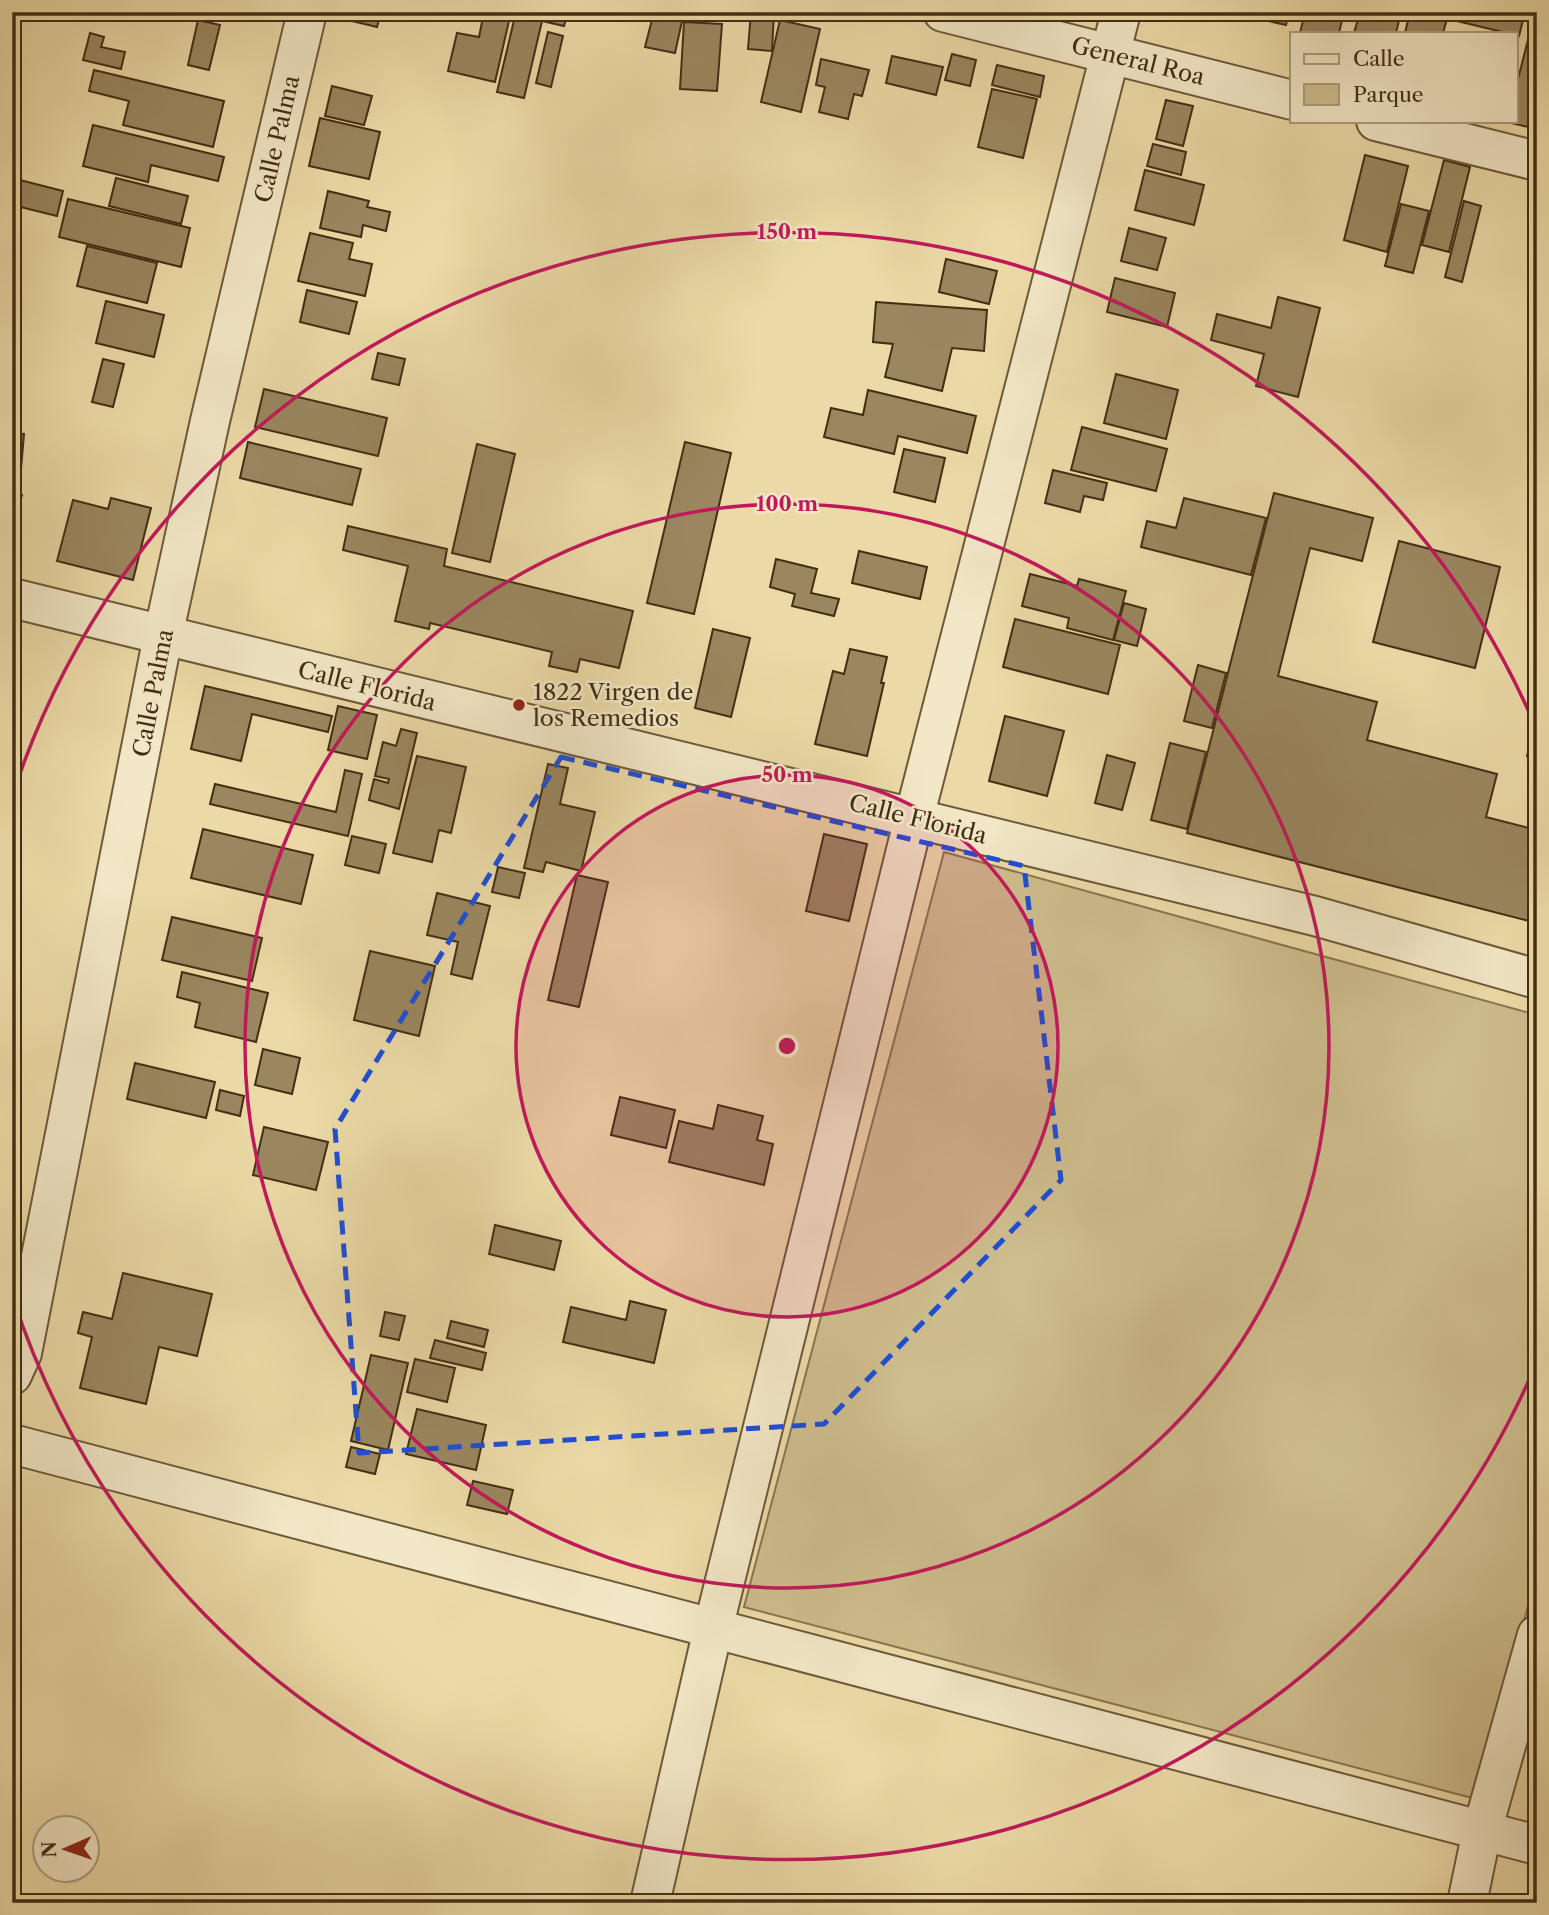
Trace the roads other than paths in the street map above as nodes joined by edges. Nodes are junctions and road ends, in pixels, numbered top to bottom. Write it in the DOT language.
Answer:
graph roads {
  1 [pos="307,12"];
  2 [pos="943,12"];
  3 [pos="1121,12"];
  4 [pos="1110,54"];
  5 [pos="1290,99"];
  6 [pos="1380,122"];
  7 [pos="1537,161"];
  8 [pos="12,598"];
  9 [pos="163,636"];
  10 [pos="914,818"];
  11 [pos="1537,979"];
  12 [pos="12,1376"];
  13 [pos="12,1444"];
  14 [pos="713,1629"];
  15 [pos="1537,1635"];
  16 [pos="1482,1831"];
  17 [pos="1537,1845"];
  18 [pos="650,1903"];
  19 [pos="1467,1903"];
  1 -- 9 [label="street, Calle Palma"];
  2 -- 4 [label="street, General Roa"];
  3 -- 4 [label="street"];
  4 -- 5 [label="street, General Roa"];
  4 -- 10 [label="street"];
  6 -- 7 [label="street"];
  8 -- 9 [label="street, Calle Florida"];
  9 -- 10 [label="street, Calle Florida"];
  9 -- 12 [label="street, Calle Palma"];
  10 -- 11 [label="street, Calle Florida"];
  10 -- 14 [label="street"];
  13 -- 14 [label="street"];
  14 -- 16 [label="street"];
  14 -- 18 [label="street"];
  15 -- 16 [label="street"];
  16 -- 17 [label="street"];
  16 -- 19 [label="street"];
}
